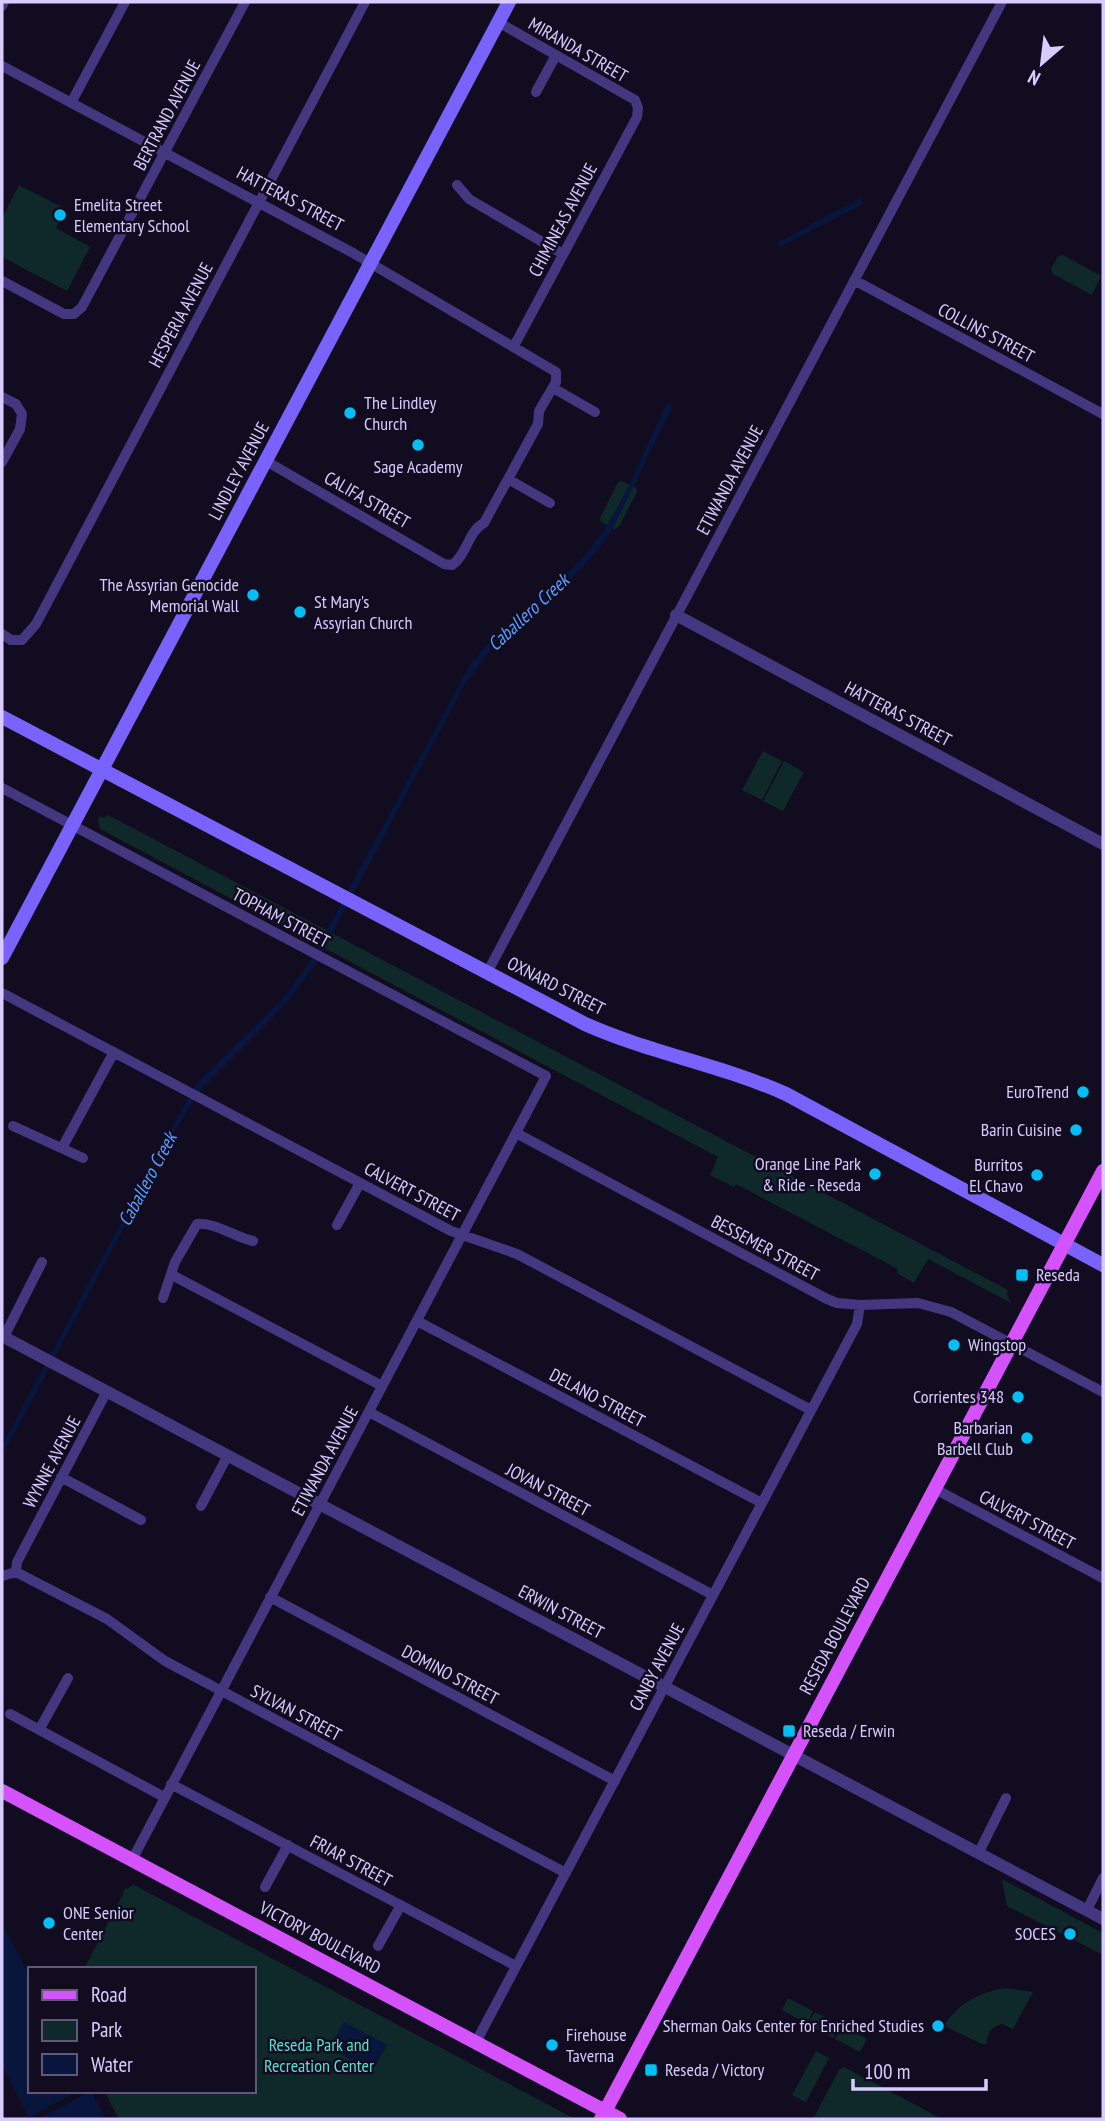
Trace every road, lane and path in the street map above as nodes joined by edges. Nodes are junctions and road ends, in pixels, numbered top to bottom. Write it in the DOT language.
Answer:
graph roads {
  1 [pos="125,2"];
  2 [pos="245,2"];
  3 [pos="365,2"];
  4 [pos="509,2"];
  5 [pos="1002,2"];
  6 [pos="498,22"];
  7 [pos="556,55"];
  8 [pos="2,66"];
  9 [pos="536,92"];
  10 [pos="71,103"];
  11 [pos="638,108"];
  12 [pos="165,152"];
  13 [pos="457,185"];
  14 [pos="258,202"];
  15 [pos="563,254"];
  16 [pos="371,263"];
  17 [pos="854,280"];
  18 [pos="2,281"];
  19 [pos="514,346"];
  20 [pos="553,388"];
  21 [pos="2,397"];
  22 [pos="595,411"];
  23 [pos="1103,414"];
  24 [pos="266,461"];
  25 [pos="2,462"];
  26 [pos="508,479"];
  27 [pos="550,503"];
  28 [pos="676,615"];
  29 [pos="2,634"];
  30 [pos="2,717"];
  31 [pos="100,770"];
  32 [pos="2,788"];
  33 [pos="72,825"];
  34 [pos="1103,844"];
  35 [pos="2,958"];
  36 [pos="487,973"];
  37 [pos="2,993"];
  38 [pos="114,1052"];
  39 [pos="546,1076"];
  40 [pos="13,1126"];
  41 [pos="516,1133"];
  42 [pos="62,1148"];
  43 [pos="82,1158"];
  44 [pos="1103,1171"];
  45 [pos="360,1183"];
  46 [pos="337,1226"];
  47 [pos="462,1236"];
  48 [pos="253,1241"];
  49 [pos="1064,1244"];
  50 [pos="42,1262"];
  51 [pos="1103,1265"];
  52 [pos="172,1275"];
  53 [pos="163,1298"];
  54 [pos="860,1305"];
  55 [pos="417,1321"];
  56 [pos="3,1336"];
  57 [pos="1012,1343"];
  58 [pos="382,1386"];
  59 [pos="107,1391"];
  60 [pos="1103,1392"];
  61 [pos="811,1410"];
  62 [pos="369,1412"];
  63 [pos="228,1455"];
  64 [pos="61,1477"];
  65 [pos="935,1489"];
  66 [pos="762,1503"];
  67 [pos="320,1504"];
  68 [pos="201,1506"];
  69 [pos="141,1520"];
  70 [pos="16,1572"];
  71 [pos="2,1576"];
  72 [pos="1103,1578"];
  73 [pos="713,1595"];
  74 [pos="270,1597"];
  75 [pos="68,1678"];
  76 [pos="665,1687"];
  77 [pos="221,1691"];
  78 [pos="10,1714"];
  79 [pos="39,1730"];
  80 [pos="794,1755"];
  81 [pos="615,1781"];
  82 [pos="171,1784"];
  83 [pos="2,1791"];
  84 [pos="164,1797"];
  85 [pos="1006,1798"];
  86 [pos="288,1845"];
  87 [pos="979,1853"];
  88 [pos="132,1860"];
  89 [pos="566,1873"];
  90 [pos="1103,1878"];
  91 [pos="265,1887"];
  92 [pos="401,1905"];
  93 [pos="1087,1910"];
  94 [pos="1103,1919"];
  95 [pos="378,1946"];
  96 [pos="516,1966"];
  97 [pos="476,2042"];
  98 [pos="603,2115"];
  99 [pos="620,2119"];
  1 -- 10 [label="street"];
  2 -- 12 [label="street, BERTRAND AVENUE"];
  3 -- 14 [label="street, HESPERIA AVENUE"];
  4 -- 6 [label="main road, LINDLEY AVENUE"];
  5 -- 17 [label="street, ETIWANDA AVENUE"];
  6 -- 7 [label="street, MIRANDA STREET"];
  6 -- 16 [label="main road, LINDLEY AVENUE"];
  7 -- 9 [label="street"];
  7 -- 11 [label="street, MIRANDA STREET"];
  8 -- 10 [label="street, HATTERAS STREET"];
  10 -- 12 [label="street, HATTERAS STREET"];
  11 -- 15 [label="street, CHIMINEAS AVENUE"];
  12 -- 14 [label="street, HATTERAS STREET"];
  12 -- 18 [label="street, BERTRAND AVENUE"];
  13 -- 15 [label="street"];
  14 -- 16 [label="street, HATTERAS STREET"];
  14 -- 29 [label="street, HESPERIA AVENUE"];
  15 -- 19 [label="street, CHIMINEAS AVENUE"];
  16 -- 19 [label="street, HATTERAS STREET"];
  16 -- 24 [label="main road, LINDLEY AVENUE"];
  17 -- 23 [label="street, COLLINS STREET"];
  17 -- 28 [label="street, ETIWANDA AVENUE"];
  19 -- 20 [label="street, HATTERAS STREET"];
  20 -- 22 [label="street"];
  20 -- 26 [label="street"];
  21 -- 25 [label="street"];
  24 -- 26 [label="street, CALIFA STREET"];
  24 -- 31 [label="main road, LINDLEY AVENUE"];
  26 -- 27 [label="street"];
  28 -- 34 [label="street, HATTERAS STREET"];
  28 -- 36 [label="street, ETIWANDA AVENUE"];
  30 -- 31 [label="main road, OXNARD STREET"];
  31 -- 33 [label="main road, LINDLEY AVENUE"];
  31 -- 36 [label="main road, OXNARD STREET"];
  32 -- 33 [label="street, TOPHAM STREET"];
  33 -- 35 [label="main road, LINDLEY AVENUE"];
  33 -- 39 [label="street, TOPHAM STREET"];
  36 -- 49 [label="main road, OXNARD STREET"];
  37 -- 38 [label="street, CALVERT STREET"];
  38 -- 42 [label="street"];
  38 -- 45 [label="street, CALVERT STREET"];
  39 -- 41 [label="street, ETIWANDA AVENUE"];
  40 -- 42 [label="street"];
  41 -- 47 [label="street, ETIWANDA AVENUE"];
  41 -- 54 [label="street, BESSEMER STREET"];
  42 -- 43 [label="street"];
  44 -- 49 [label="main road, RESEDA BOULEVARD"];
  45 -- 46 [label="street"];
  45 -- 47 [label="street, CALVERT STREET"];
  47 -- 55 [label="street, ETIWANDA AVENUE"];
  47 -- 61 [label="street, CALVERT STREET"];
  48 -- 52 [label="street"];
  49 -- 51 [label="main road, OXNARD STREET"];
  49 -- 57 [label="main road, RESEDA BOULEVARD"];
  50 -- 56 [label="street"];
  52 -- 53 [label="street"];
  52 -- 58 [label="street"];
  54 -- 57 [label="street, BESSEMER STREET"];
  54 -- 61 [label="street, CANBY AVENUE"];
  55 -- 58 [label="street, ETIWANDA AVENUE"];
  55 -- 66 [label="street, DELANO STREET"];
  56 -- 59 [label="street, ERWIN STREET"];
  57 -- 60 [label="street"];
  57 -- 65 [label="main road, RESEDA BOULEVARD"];
  58 -- 62 [label="street, ETIWANDA AVENUE"];
  59 -- 63 [label="street, ERWIN STREET"];
  59 -- 64 [label="street, WYNNE AVENUE"];
  61 -- 66 [label="street, CANBY AVENUE"];
  62 -- 67 [label="street, ETIWANDA AVENUE"];
  62 -- 73 [label="street, JOVAN STREET"];
  63 -- 67 [label="street, ERWIN STREET"];
  63 -- 68 [label="street"];
  64 -- 69 [label="street"];
  64 -- 70 [label="street, WYNNE AVENUE"];
  65 -- 72 [label="street, CALVERT STREET"];
  65 -- 80 [label="main road, RESEDA BOULEVARD"];
  66 -- 73 [label="street, CANBY AVENUE"];
  67 -- 74 [label="street, ETIWANDA AVENUE"];
  67 -- 76 [label="street, ERWIN STREET"];
  70 -- 71 [label="street"];
  70 -- 77 [label="street, SYLVAN STREET"];
  73 -- 76 [label="street, CANBY AVENUE"];
  74 -- 77 [label="street, ETIWANDA AVENUE"];
  74 -- 81 [label="street, DOMINO STREET"];
  75 -- 79 [label="street"];
  76 -- 80 [label="street, ERWIN STREET"];
  76 -- 81 [label="street, CANBY AVENUE"];
  77 -- 82 [label="street, ETIWANDA AVENUE"];
  77 -- 89 [label="street, SYLVAN STREET"];
  78 -- 79 [label="street"];
  79 -- 84 [label="street"];
  80 -- 87 [label="street, ERWIN STREET"];
  80 -- 98 [label="main road, RESEDA BOULEVARD"];
  81 -- 89 [label="street, CANBY AVENUE"];
  82 -- 84 [label="street, ETIWANDA AVENUE"];
  82 -- 86 [label="street, FRIAR STREET"];
  83 -- 88 [label="main road, VICTORY BOULEVARD"];
  84 -- 88 [label="street, ETIWANDA AVENUE"];
  85 -- 87 [label="street"];
  86 -- 91 [label="street"];
  86 -- 92 [label="street, FRIAR STREET"];
  87 -- 93 [label="street, ERWIN STREET"];
  88 -- 97 [label="main road, VICTORY BOULEVARD"];
  89 -- 96 [label="street, CANBY AVENUE"];
  90 -- 93 [label="street"];
  92 -- 95 [label="street"];
  92 -- 96 [label="street, FRIAR STREET"];
  93 -- 94 [label="street, ERWIN STREET"];
  96 -- 97 [label="street, CANBY AVENUE"];
  97 -- 98 [label="main road, VICTORY BOULEVARD"];
  98 -- 99 [label="main road, VICTORY BOULEVARD"];
}
